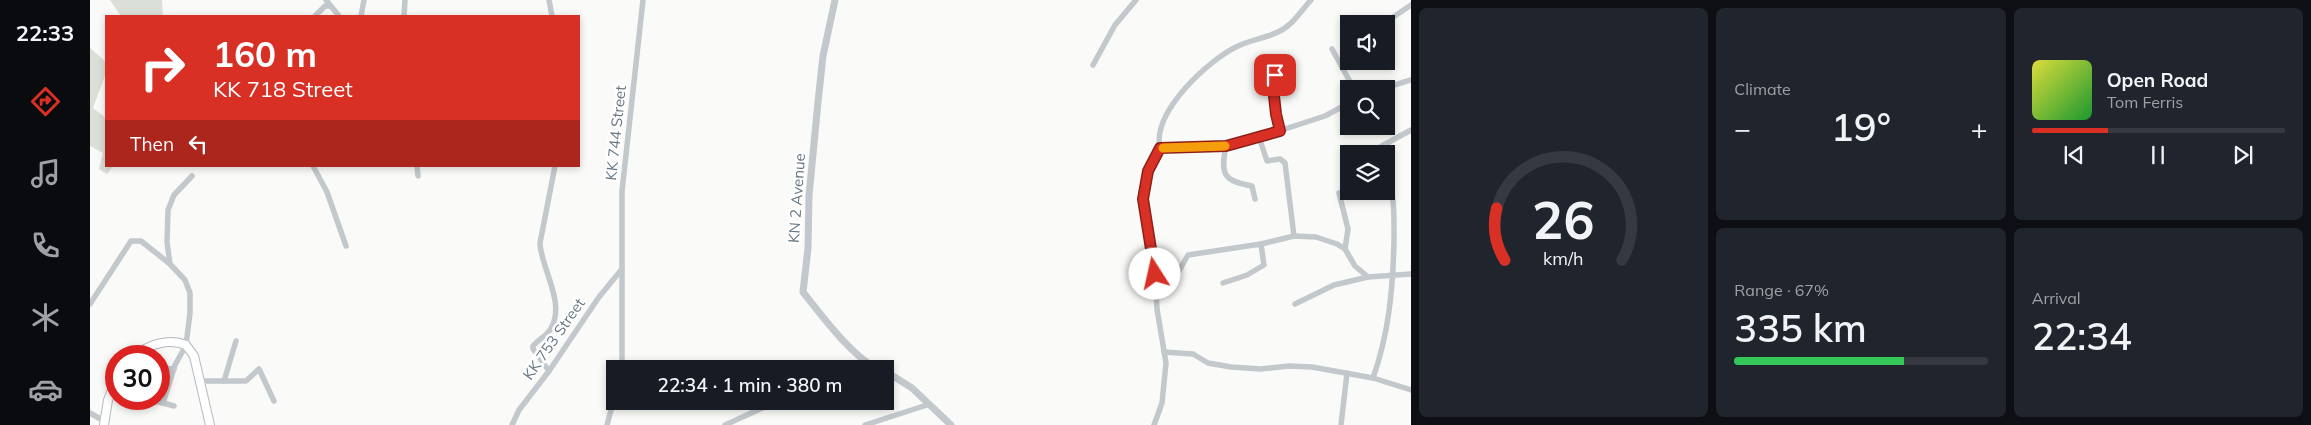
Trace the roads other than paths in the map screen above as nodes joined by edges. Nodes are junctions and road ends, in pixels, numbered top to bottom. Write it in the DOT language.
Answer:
graph roads {
  1 [pos="326,0"];
  2 [pos="364,0"];
  3 [pos="405,0"];
  4 [pos="549,0"];
  5 [pos="643,0"];
  6 [pos="835,0"];
  7 [pos="1136,0"];
  8 [pos="1312,0"];
  9 [pos="1411,5"];
  10 [pos="330,6"];
  11 [pos="315,15"];
  12 [pos="338,15"];
  13 [pos="361,15"];
  14 [pos="404,15"];
  15 [pos="552,15"];
  16 [pos="1395,16"];
  17 [pos="1332,49"];
  18 [pos="1093,65"];
  19 [pos="1283,73"];
  20 [pos="1349,80"];
  21 [pos="1411,80"];
  22 [pos="1395,85"];
  23 [pos="1340,108"];
  24 [pos="1411,130"];
  25 [pos="1280,131"];
  26 [pos="1259,137"];
  27 [pos="1384,145"];
  28 [pos="1226,146"];
  29 [pos="1160,148"];
  30 [pos="314,167"];
  31 [pos="417,167"];
  32 [pos="555,167"];
  33 [pos="192,176"];
  34 [pos="418,176"];
  35 [pos="1339,193"];
  36 [pos="1255,199"];
  37 [pos="1392,200"];
  38 [pos="1294,236"];
  39 [pos="1261,244"];
  40 [pos="346,246"];
  41 [pos="1345,249"];
  42 [pos="170,264"];
  43 [pos="1181,267"];
  44 [pos="622,269"];
  45 [pos="1155,274"];
  46 [pos="1411,274"];
  47 [pos="1393,276"];
  48 [pos="1368,277"];
  49 [pos="1224,283"];
  50 [pos="1157,289"];
  51 [pos="90,304"];
  52 [pos="1295,304"];
  53 [pos="236,341"];
  54 [pos="155,345"];
  55 [pos="186,345"];
  56 [pos="1164,352"];
  57 [pos="622,360"];
  58 [pos="865,360"];
  59 [pos="170,369"];
  60 [pos="174,369"];
  61 [pos="549,371"];
  62 [pos="1347,373"];
  63 [pos="894,376"];
  64 [pos="1373,378"];
  65 [pos="200,381"];
  66 [pos="224,382"];
  67 [pos="170,383"];
  68 [pos="1411,390"];
  69 [pos="274,401"];
  70 [pos="930,404"];
  71 [pos="170,405"];
  72 [pos="174,406"];
  73 [pos="106,410"];
  74 [pos="611,410"];
  75 [pos="758,410"];
  76 [pos="90,413"];
  77 [pos="104,423"];
  78 [pos="210,425"];
  79 [pos="512,425"];
  80 [pos="607,425"];
  81 [pos="725,425"];
  82 [pos="865,425"];
  83 [pos="951,425"];
  84 [pos="1154,425"];
  85 [pos="1341,425"];
  1 -- 10 [label="street"];
  2 -- 13 [label="street"];
  3 -- 14 [label="street"];
  4 -- 15 [label="street"];
  5 -- 44 [label="street, KK 744 Street"];
  6 -- 58 [label="street, KN 2 Avenue"];
  7 -- 18 [label="street"];
  8 -- 29 [label="street"];
  9 -- 16 [label="street"];
  10 -- 11 [label="street"];
  10 -- 12 [label="street"];
  17 -- 20 [label="street"];
  19 -- 25 [label="street"];
  21 -- 22 [label="street"];
  23 -- 25 [label="street"];
  24 -- 27 [label="street"];
  25 -- 26 [label="street"];
  26 -- 28 [label="street"];
  26 -- 38 [label="street"];
  28 -- 29 [label="street"];
  28 -- 36 [label="street"];
  29 -- 45 [label="street"];
  30 -- 40 [label="street"];
  31 -- 34 [label="street"];
  32 -- 61 [label="street"];
  33 -- 42 [label="street"];
  35 -- 41 [label="street"];
  37 -- 47 [label="street"];
  38 -- 39 [label="street"];
  38 -- 41 [label="street"];
  39 -- 43 [label="street"];
  39 -- 49 [label="street"];
  41 -- 48 [label="street"];
  42 -- 51 [label="street"];
  42 -- 55 [label="street"];
  43 -- 45 [label="street"];
  43 -- 50 [label="street"];
  44 -- 57 [label="street, KK 744 Street"];
  44 -- 61 [label="street, KK 753 Street"];
  45 -- 50 [label="street"];
  46 -- 47 [label="street"];
  47 -- 48 [label="street"];
  47 -- 64 [label="street"];
  48 -- 52 [label="street"];
  50 -- 56 [label="street"];
  53 -- 66 [label="street"];
  54 -- 55 [label="main road"];
  55 -- 60 [label="street"];
  55 -- 65 [label="main road"];
  56 -- 62 [label="street"];
  56 -- 84 [label="street"];
  59 -- 60 [label="street"];
  60 -- 67 [label="street"];
  61 -- 79 [label="street, KK 753 Street"];
  62 -- 64 [label="street"];
  62 -- 85 [label="street"];
  63 -- 70 [label="street"];
  64 -- 68 [label="street"];
  65 -- 66 [label="street"];
  65 -- 78 [label="main road"];
  66 -- 69 [label="street"];
  70 -- 82 [label="street"];
  70 -- 83 [label="street"];
  71 -- 72 [label="street"];
  73 -- 77 [label="main road"];
  74 -- 80 [label="street"];
  75 -- 81 [label="street"];
  76 -- 77 [label="street"];
}
